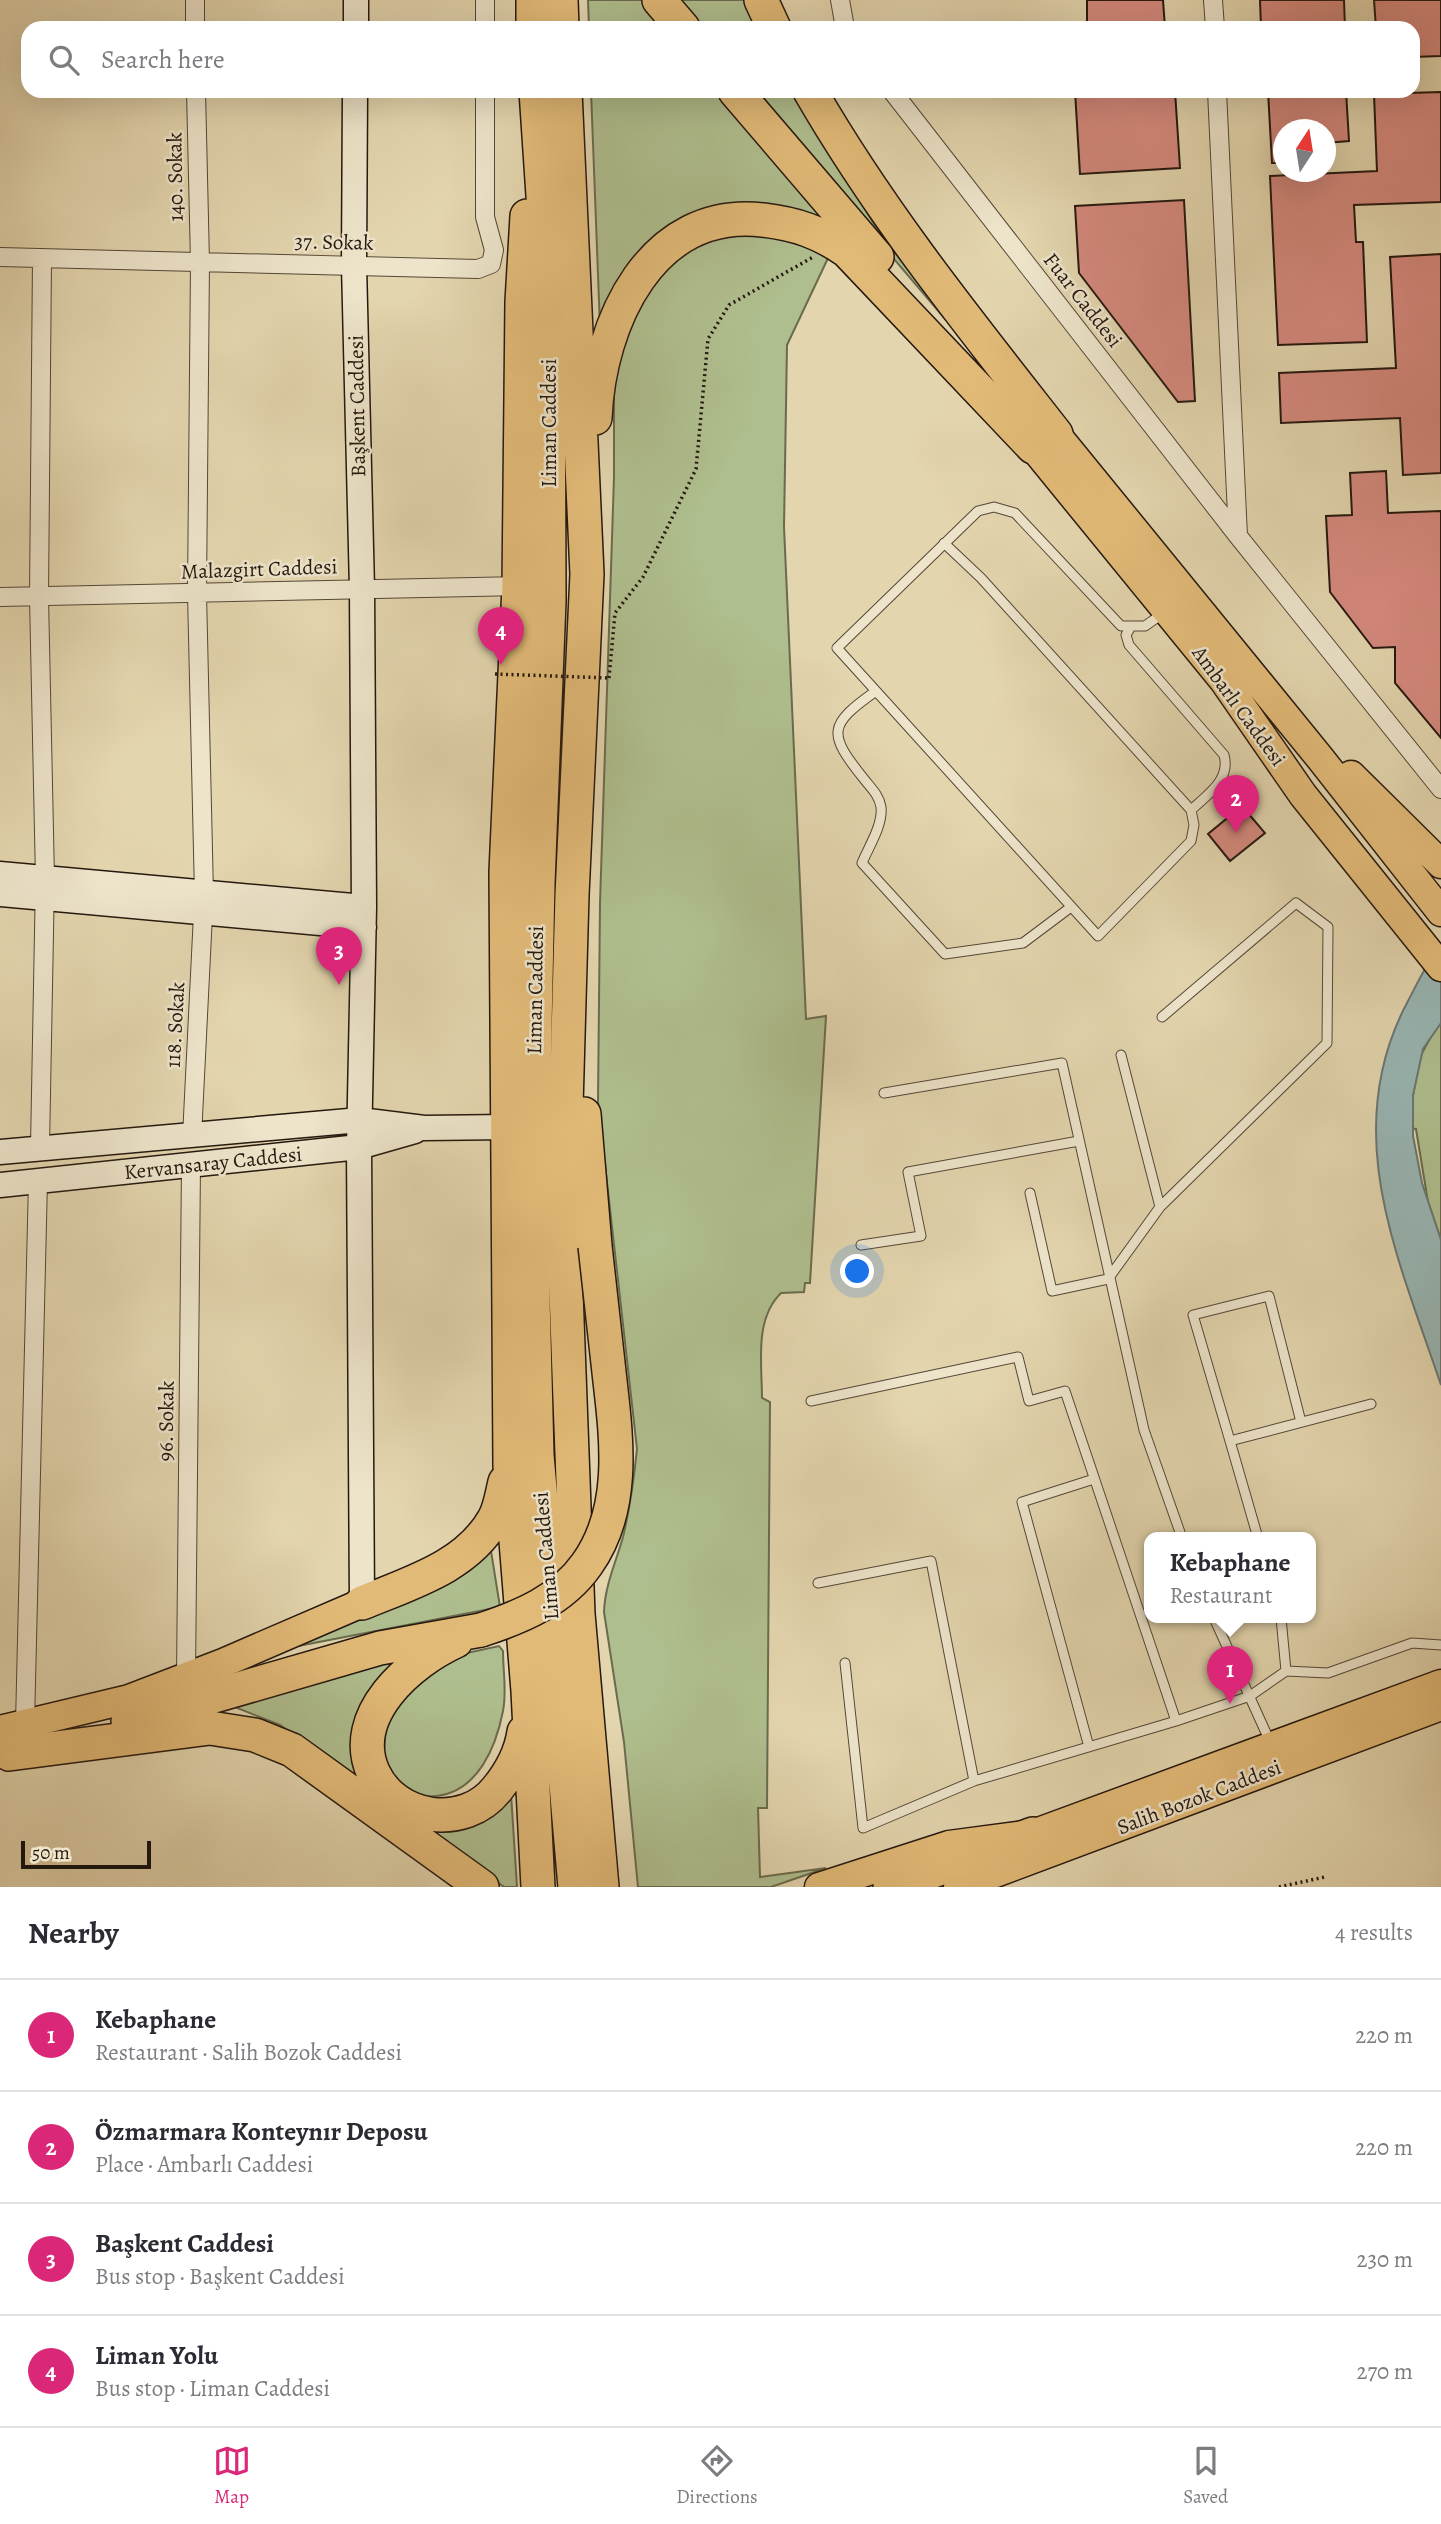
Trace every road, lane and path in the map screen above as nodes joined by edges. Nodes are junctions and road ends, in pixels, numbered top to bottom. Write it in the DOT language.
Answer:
graph roads {
  1 [pos="195,0"];
  2 [pos="356,0"];
  3 [pos="485,0"];
  4 [pos="533,0"];
  5 [pos="561,0"];
  6 [pos="659,0"];
  7 [pos="761,0"];
  8 [pos="840,0"];
  9 [pos="1213,0"];
  10 [pos="195,21"];
  11 [pos="356,21"];
  12 [pos="485,21"];
  13 [pos="533,21"];
  14 [pos="562,21"];
  15 [pos="676,21"];
  16 [pos="771,21"];
  17 [pos="844,21"];
  18 [pos="1214,21"];
  19 [pos="197,98"];
  20 [pos="355,98"];
  21 [pos="485,98"];
  22 [pos="535,98"];
  23 [pos="536,98"];
  24 [pos="565,98"];
  25 [pos="741,98"];
  26 [pos="814,98"];
  27 [pos="897,98"];
  28 [pos="1217,98"];
  29 [pos="835,243"];
  30 [pos="0,257"];
  31 [pos="41,258"];
  32 [pos="200,262"];
  33 [pos="354,265"];
  34 [pos="1045,441"];
  35 [pos="1238,537"];
  36 [pos="944,542"];
  37 [pos="587,575"];
  38 [pos="519,586"];
  39 [pos="362,589"];
  40 [pos="197,593"];
  41 [pos="0,597"];
  42 [pos="39,597"];
  43 [pos="1166,611"];
  44 [pos="1130,628"];
  45 [pos="495,674"];
  46 [pos="876,691"];
  47 [pos="1301,734"];
  48 [pos="1441,789"];
  49 [pos="1191,810"];
  50 [pos="1441,863"];
  51 [pos="0,874"];
  52 [pos="45,888"];
  53 [pos="0,894"];
  54 [pos="572,895"];
  55 [pos="203,904"];
  56 [pos="1072,907"];
  57 [pos="1441,912"];
  58 [pos="364,917"];
  59 [pos="1441,967"];
  60 [pos="1162,1017"];
  61 [pos="1121,1055"];
  62 [pos="884,1093"];
  63 [pos="360,1120"];
  64 [pos="508,1127"];
  65 [pos="424,1128"];
  66 [pos="192,1137"];
  67 [pos="1079,1141"];
  68 [pos="40,1147"];
  69 [pos="359,1147"];
  70 [pos="0,1152"];
  71 [pos="191,1165"];
  72 [pos="38,1181"];
  73 [pos="0,1185"];
  74 [pos="1030,1194"];
  75 [pos="1160,1207"];
  76 [pos="861,1245"];
  77 [pos="1108,1279"];
  78 [pos="811,1401"];
  79 [pos="1371,1404"];
  80 [pos="1301,1422"];
  81 [pos="1230,1441"];
  82 [pos="510,1466"];
  83 [pos="1094,1479"];
  84 [pos="1180,1532"];
  85 [pos="1256,1532"];
  86 [pos="818,1583"];
  87 [pos="362,1603"];
  88 [pos="1216,1623"];
  89 [pos="1281,1623"];
  90 [pos="481,1630"];
  91 [pos="1441,1645"];
  92 [pos="845,1663"];
  93 [pos="584,1670"];
  94 [pos="1286,1671"];
  95 [pos="186,1677"];
  96 [pos="1441,1684"];
  97 [pos="528,1691"];
  98 [pos="1250,1696"];
  99 [pos="1441,1706"];
  100 [pos="1176,1721"];
  101 [pos="9,1741"];
  102 [pos="1271,1744"];
  103 [pos="1089,1747"];
  104 [pos="974,1781"];
  105 [pos="1033,1834"];
  106 [pos="1325,1877"];
  107 [pos="482,1887"];
  108 [pos="538,1887"];
  109 [pos="575,1887"];
  110 [pos="601,1887"];
  111 [pos="620,1887"];
  112 [pos="819,1887"];
  113 [pos="890,1887"];
  114 [pos="958,1887"];
  115 [pos="1279,1887"];
  1 -- 10 [label="street"];
  2 -- 11 [label="street"];
  3 -- 12 [label="street"];
  4 -- 13 [label="highway"];
  5 -- 14 [label="highway"];
  6 -- 15 [label="highway"];
  7 -- 16 [label="highway"];
  8 -- 17 [label="street"];
  9 -- 18 [label="street"];
  19 -- 32 [label="street, 140. Sokak"];
  20 -- 33 [label="street, Başkent Caddesi"];
  21 -- 33 [label="street, 37. Sokak"];
  22 -- 38 [label="highway"];
  23 -- 109 [label="highway, Liman Caddesi"];
  24 -- 37 [label="highway, Liman Caddesi"];
  25 -- 34 [label="highway"];
  26 -- 34 [label="highway"];
  27 -- 35 [label="street, Fuar Caddesi"];
  28 -- 35 [label="street"];
  29 -- 34 [label="highway"];
  29 -- 37 [label="highway"];
  29 -- 45 [label="path, bridge"];
  30 -- 31 [label="street, 37. Sokak"];
  31 -- 32 [label="street, 37. Sokak"];
  31 -- 42 [label="street"];
  32 -- 33 [label="street, 37. Sokak"];
  32 -- 40 [label="street, 140. Sokak"];
  33 -- 39 [label="street, Başkent Caddesi"];
  34 -- 43 [label="main road, Ambarlı Caddesi"];
  34 -- 47 [label="main road, Ambarlı Caddesi"];
  35 -- 48 [label="street, Fuar Caddesi"];
  36 -- 44 [label="lane"];
  36 -- 46 [label="lane"];
  36 -- 49 [label="lane"];
  37 -- 54 [label="highway, Liman Caddesi"];
  38 -- 39 [label="street, Malazgirt Caddesi"];
  38 -- 64 [label="highway"];
  39 -- 40 [label="street, Malazgirt Caddesi"];
  39 -- 58 [label="street, Başkent Caddesi"];
  40 -- 42 [label="street, Malazgirt Caddesi"];
  40 -- 55 [label="street, 118. Sokak"];
  41 -- 42 [label="street, Malazgirt Caddesi"];
  42 -- 52 [label="street"];
  43 -- 44 [label="lane"];
  43 -- 59 [label="main road, Ambarlı Caddesi"];
  44 -- 49 [label="lane"];
  46 -- 56 [label="lane"];
  46 -- 56 [label="lane"];
  47 -- 50 [label="main road"];
  47 -- 57 [label="main road, Ambarlı Caddesi"];
  49 -- 56 [label="lane"];
  51 -- 52 [label="street"];
  52 -- 53 [label="street"];
  52 -- 55 [label="street"];
  52 -- 68 [label="street"];
  54 -- 90 [label="highway, bridge"];
  54 -- 93 [label="highway, Liman Caddesi"];
  55 -- 58 [label="street"];
  55 -- 66 [label="street, 118. Sokak"];
  58 -- 63 [label="street, Başkent Caddesi"];
  60 -- 75 [label="lane"];
  61 -- 75 [label="lane"];
  62 -- 67 [label="lane"];
  63 -- 65 [label="street, Kervansaray Caddesi"];
  63 -- 66 [label="street, Kervansaray Caddesi"];
  63 -- 69 [label="street, Başkent Caddesi"];
  64 -- 65 [label="street, Kervansaray Caddesi"];
  64 -- 82 [label="highway"];
  65 -- 69 [label="street, Kervansaray Caddesi"];
  66 -- 68 [label="street, Kervansaray Caddesi"];
  67 -- 76 [label="lane"];
  67 -- 77 [label="lane"];
  68 -- 70 [label="street, Kervansaray Caddesi"];
  69 -- 71 [label="street, Kervansaray Caddesi"];
  69 -- 87 [label="street, Başkent Caddesi"];
  71 -- 72 [label="street, Kervansaray Caddesi"];
  71 -- 95 [label="street, 96. Sokak"];
  72 -- 73 [label="street, Kervansaray Caddesi"];
  72 -- 101 [label="street"];
  74 -- 77 [label="lane"];
  75 -- 77 [label="lane"];
  77 -- 84 [label="lane"];
  78 -- 83 [label="lane"];
  79 -- 80 [label="lane"];
  80 -- 81 [label="lane"];
  80 -- 81 [label="lane"];
  81 -- 85 [label="lane"];
  82 -- 87 [label="highway"];
  82 -- 97 [label="highway"];
  83 -- 100 [label="lane"];
  83 -- 103 [label="lane"];
  86 -- 104 [label="lane"];
  87 -- 95 [label="main road"];
  88 -- 98 [label="lane"];
  89 -- 94 [label="lane"];
  90 -- 97 [label="highway"];
  90 -- 101 [label="highway"];
  91 -- 94 [label="lane"];
  92 -- 104 [label="lane"];
  93 -- 110 [label="highway, Liman Caddesi"];
  93 -- 111 [label="highway"];
  94 -- 98 [label="lane"];
  95 -- 101 [label="main road"];
  96 -- 102 [label="main road, Salih Bozok Caddesi"];
  97 -- 108 [label="highway"];
  98 -- 100 [label="lane"];
  98 -- 102 [label="lane"];
  99 -- 114 [label="main road, Salih Bozok Caddesi"];
  100 -- 103 [label="lane"];
  101 -- 107 [label="highway"];
  102 -- 105 [label="main road, Salih Bozok Caddesi"];
  103 -- 104 [label="lane"];
  105 -- 112 [label="main road, Salih Bozok Caddesi"];
  105 -- 113 [label="highway"];
  106 -- 115 [label="path"];
}
